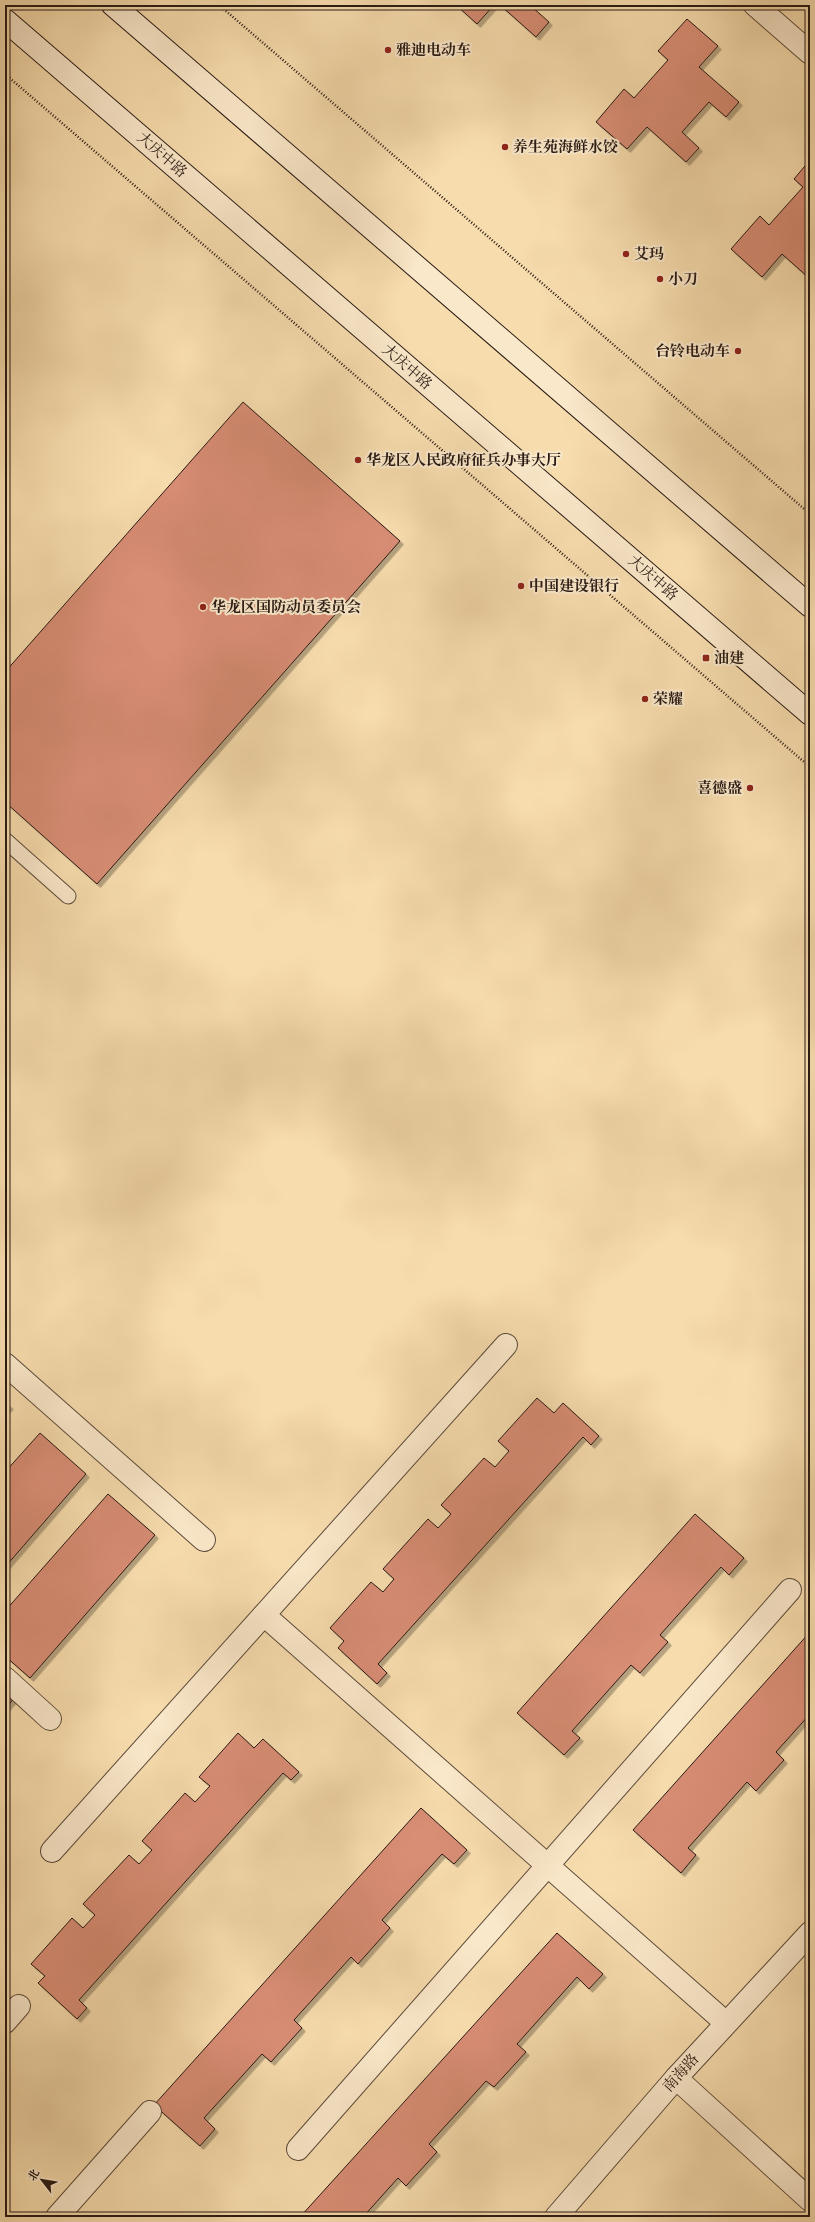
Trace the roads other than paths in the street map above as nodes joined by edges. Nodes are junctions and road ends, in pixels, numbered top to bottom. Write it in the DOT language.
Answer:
graph roads {
  1 [pos="113,5"];
  2 [pos="754,5"];
  3 [pos="5,20"];
  4 [pos="810,53"];
  5 [pos="810,606"];
  6 [pos="810,714"];
  7 [pos="5,840"];
  8 [pos="68,896"];
  9 [pos="506,1345"];
  10 [pos="5,1364"];
  11 [pos="204,1540"];
  12 [pos="790,1590"];
  13 [pos="264,1615"];
  14 [pos="5,1678"];
  15 [pos="50,1719"];
  16 [pos="52,1851"];
  17 [pos="546,1866"];
  18 [pos="810,1933"];
  19 [pos="726,2023"];
  20 [pos="676,2078"];
  21 [pos="150,2112"];
  22 [pos="298,2149"];
  23 [pos="810,2200"];
  24 [pos="57,2217"];
  25 [pos="556,2217"];
  1 -- 5 [label="street"];
  2 -- 4 [label="street"];
  3 -- 6 [label="street, 大庆中路"];
  7 -- 8 [label="lane"];
  9 -- 13 [label="street"];
  10 -- 11 [label="street"];
  12 -- 17 [label="street"];
  13 -- 16 [label="street"];
  13 -- 17 [label="street"];
  14 -- 15 [label="street"];
  17 -- 19 [label="street"];
  17 -- 22 [label="street"];
  18 -- 19 [label="street, 南海路"];
  19 -- 20 [label="street, 南海路"];
  20 -- 23 [label="street"];
  20 -- 25 [label="street, 南海路"];
  21 -- 24 [label="street"];
}
